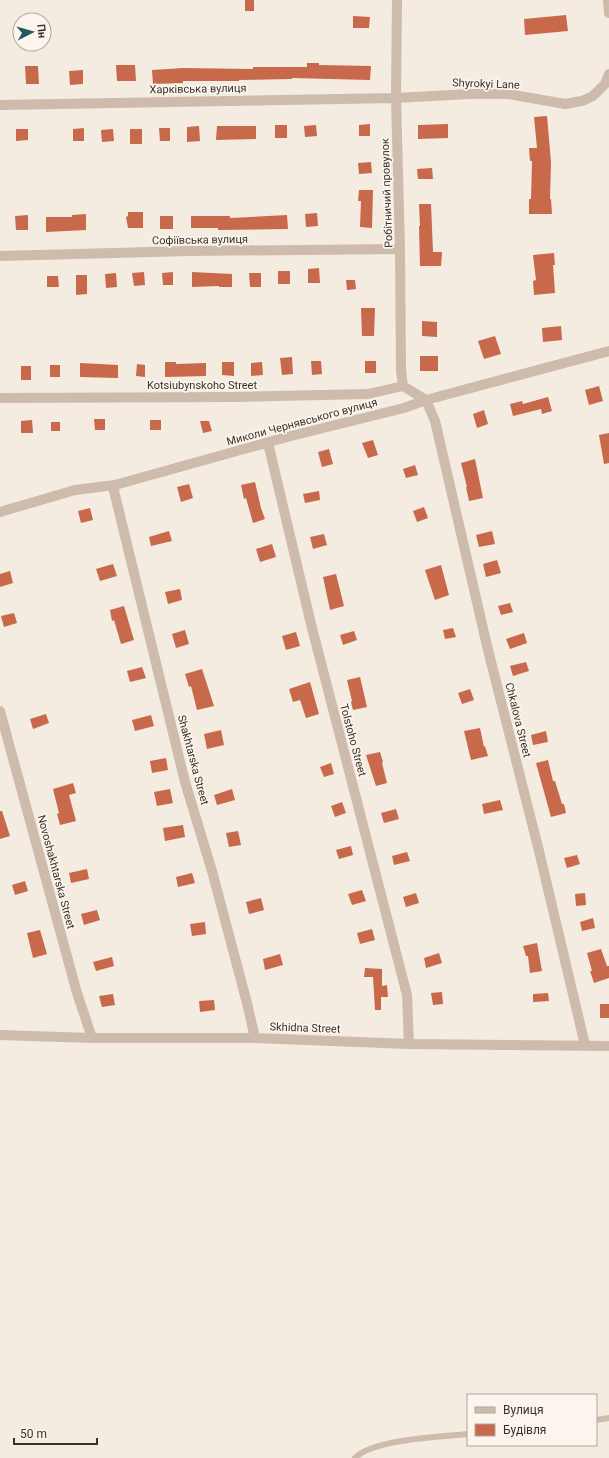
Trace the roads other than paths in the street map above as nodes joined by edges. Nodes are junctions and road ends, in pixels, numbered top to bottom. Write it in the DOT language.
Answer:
graph roads {
  1 [pos="397,0"];
  2 [pos="608,0"];
  3 [pos="609,13"];
  4 [pos="609,74"];
  5 [pos="396,98"];
  6 [pos="0,105"];
  7 [pos="400,249"];
  8 [pos="0,256"];
  9 [pos="609,351"];
  10 [pos="403,386"];
  11 [pos="0,398"];
  12 [pos="426,400"];
  13 [pos="268,443"];
  14 [pos="115,485"];
  15 [pos="0,512"];
  16 [pos="0,711"];
  17 [pos="0,1035"];
  18 [pos="92,1038"];
  19 [pos="255,1038"];
  20 [pos="409,1044"];
  21 [pos="585,1045"];
  22 [pos="609,1046"];
  23 [pos="609,1418"];
  24 [pos="597,1420"];
  25 [pos="467,1434"];
  26 [pos="355,1458"];
  1 -- 5 [label="street, Робітничий провулок"];
  2 -- 3 [label="street"];
  4 -- 5 [label="street, Shyrokyi Lane"];
  5 -- 6 [label="street, Харківська вулиця"];
  5 -- 7 [label="street, Робітничий провулок"];
  7 -- 8 [label="street, Софіївська вулиця"];
  7 -- 10 [label="street, Робітничий провулок"];
  9 -- 12 [label="street, Миколи Чернявського вулиця"];
  10 -- 11 [label="street, Kotsiubynskoho Street"];
  10 -- 12 [label="street"];
  12 -- 13 [label="street, Миколи Чернявського вулиця"];
  12 -- 21 [label="street, Chkalova Street"];
  13 -- 14 [label="street, Миколи Чернявського вулиця"];
  13 -- 20 [label="street, Tolstoho Street"];
  14 -- 15 [label="street, Миколи Чернявського вулиця"];
  14 -- 19 [label="street, Shakhtarska Street"];
  16 -- 18 [label="street, Novoshakhtarska Street"];
  17 -- 18 [label="street, Skhidna Street"];
  18 -- 19 [label="street, Skhidna Street"];
  19 -- 20 [label="street, Skhidna Street"];
  20 -- 21 [label="street, Skhidna Street"];
  21 -- 22 [label="street, Skhidna Street"];
  23 -- 24 [label="lane"];
  25 -- 26 [label="lane"];
}
